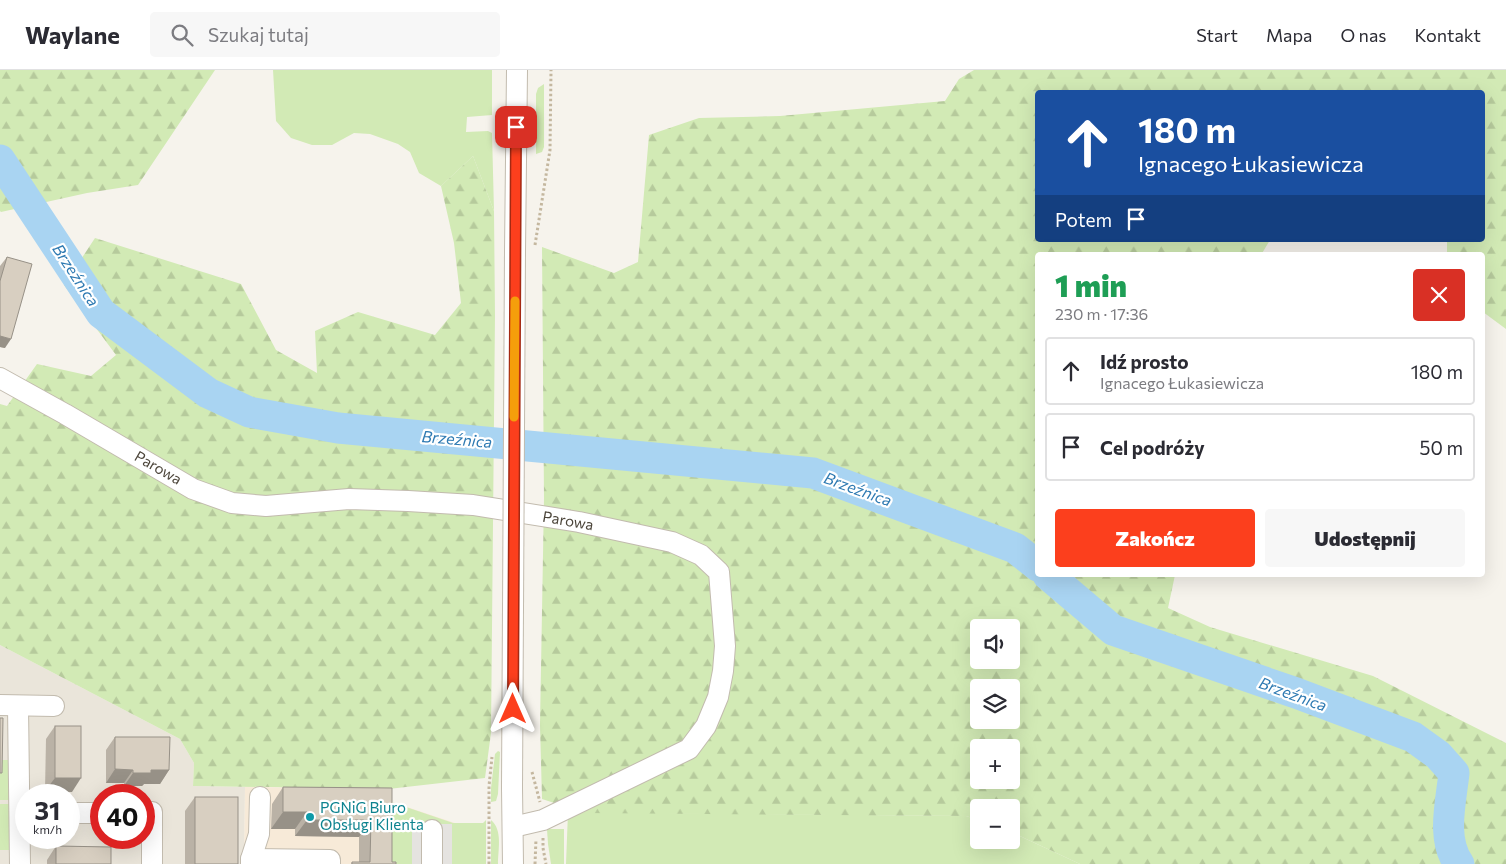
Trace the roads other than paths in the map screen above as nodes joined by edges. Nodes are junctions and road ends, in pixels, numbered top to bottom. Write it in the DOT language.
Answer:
graph roads {
  1 [pos="517,70"];
  2 [pos="0,378"];
  3 [pos="9,706"];
  4 [pos="54,706"];
  5 [pos="19,784"];
  6 [pos="260,796"];
  7 [pos="513,826"];
  8 [pos="432,830"];
  9 [pos="21,849"];
  10 [pos="152,849"];
  11 [pos="251,861"];
  12 [pos="20,864"];
  13 [pos="152,864"];
  14 [pos="330,864"];
  15 [pos="432,864"];
  16 [pos="513,864"];
  1 -- 7 [label="street, bridge"];
  2 -- 7 [label="street, Parowa"];
  3 -- 4 [label="street"];
  3 -- 5 [label="street"];
  6 -- 11 [label="street"];
  7 -- 16 [label="street"];
  8 -- 15 [label="street"];
  9 -- 12 [label="street"];
  10 -- 13 [label="street"];
  11 -- 14 [label="street"];
}
